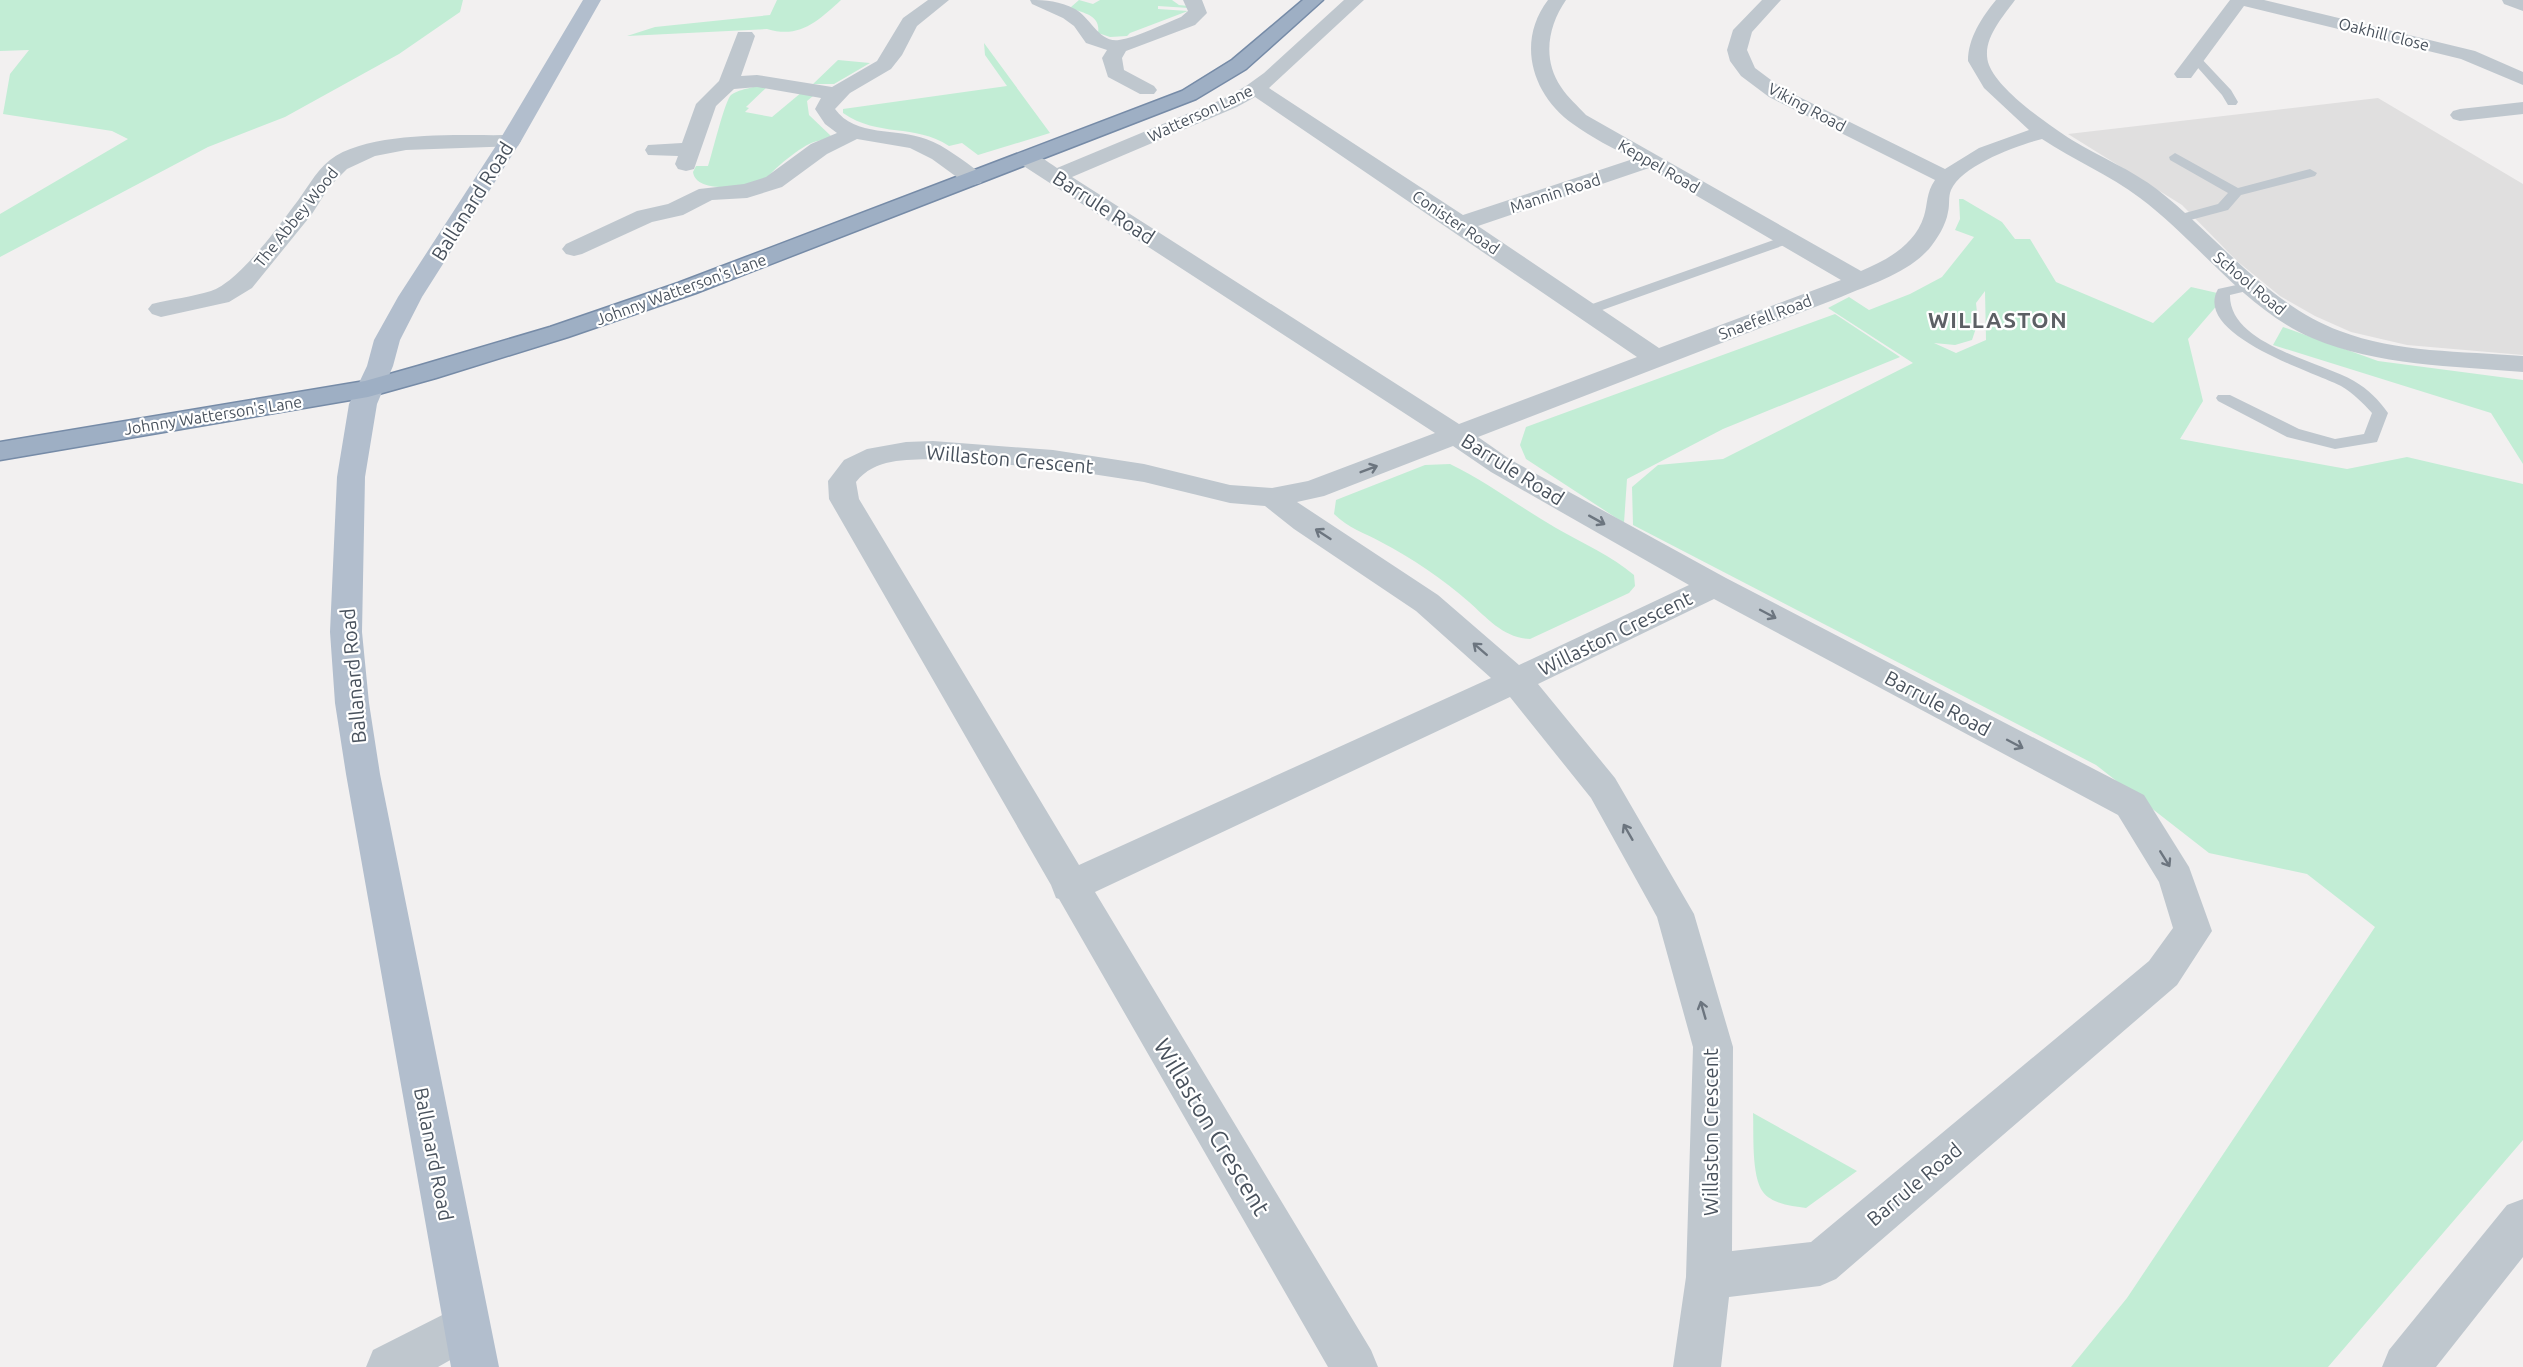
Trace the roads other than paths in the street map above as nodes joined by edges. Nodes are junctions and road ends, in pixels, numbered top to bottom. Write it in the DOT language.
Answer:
graph roads {
  1 [pos="592,0"];
  2 [pos="940,0"];
  3 [pos="1192,0"];
  4 [pos="1314,0"];
  5 [pos="1355,0"];
  6 [pos="1557,0"];
  7 [pos="1772,0"];
  8 [pos="2006,0"];
  9 [pos="2240,0"];
  10 [pos="2511,0"];
  11 [pos="1055,3"];
  12 [pos="2523,4"];
  13 [pos="745,36"];
  14 [pos="1118,47"];
  15 [pos="2189,66"];
  16 [pos="2523,79"];
  17 [pos="728,83"];
  18 [pos="1143,84"];
  19 [pos="1253,90"];
  20 [pos="835,94"];
  21 [pos="2232,102"];
  22 [pos="2523,108"];
  23 [pos="2460,115"];
  24 [pos="855,132"];
  25 [pos="2046,132"];
  26 [pos="510,141"];
  27 [pos="656,150"];
  28 [pos="2175,157"];
  29 [pos="1027,158"];
  30 [pos="688,161"];
  31 [pos="1649,161"];
  32 [pos="2310,173"];
  33 [pos="1056,176"];
  34 [pos="973,178"];
  35 [pos="1947,178"];
  36 [pos="2236,192"];
  37 [pos="707,194"];
  38 [pos="622,202"];
  39 [pos="645,216"];
  40 [pos="2179,219"];
  41 [pos="1460,224"];
  42 [pos="1788,239"];
  43 [pos="574,249"];
  44 [pos="1858,280"];
  45 [pos="2250,286"];
  46 [pos="161,309"];
  47 [pos="1586,311"];
  48 [pos="1656,358"];
  49 [pos="2523,364"];
  50 [pos="369,389"];
  51 [pos="2224,398"];
  52 [pos="1457,435"];
  53 [pos="0,451"];
  54 [pos="1272,496"];
  55 [pos="1715,586"];
  56 [pos="1516,681"];
  57 [pos="1070,887"];
  58 [pos="2523,1221"];
  59 [pos="1709,1277"];
  60 [pos="471,1346"];
  61 [pos="390,1367"];
  62 [pos="1354,1367"];
  63 [pos="1697,1367"];
  64 [pos="2406,1367"];
  1 -- 26 [label="main road, Ballanard Road"];
  2 -- 20 [label="street"];
  3 -- 14 [label="street"];
  4 -- 29 [label="highway, Johnny Watterson's Lane"];
  5 -- 19 [label="street, Watterson Lane"];
  6 -- 31 [label="street, Keppel Road"];
  7 -- 35 [label="street, Viking Road"];
  8 -- 25 [label="street"];
  9 -- 15 [label="street"];
  9 -- 16 [label="street, Oakhill Close"];
  10 -- 12 [label="street"];
  11 -- 14 [label="street"];
  13 -- 17 [label="street"];
  14 -- 18 [label="street"];
  15 -- 21 [label="lane"];
  17 -- 20 [label="street"];
  17 -- 30 [label="street"];
  19 -- 33 [label="street, Watterson Lane"];
  19 -- 41 [label="street, Conister Road"];
  20 -- 24 [label="street"];
  22 -- 23 [label="street"];
  24 -- 34 [label="street"];
  24 -- 37 [label="street"];
  25 -- 35 [label="street"];
  25 -- 40 [label="street, School Road"];
  26 -- 46 [label="street, The Abbey Wood"];
  26 -- 50 [label="main road, Ballanard Road"];
  27 -- 30 [label="street"];
  28 -- 36 [label="lane"];
  29 -- 33 [label="street, Barrule Road"];
  29 -- 34 [label="highway, Johnny Watterson's Lane"];
  30 -- 37 [label="street"];
  31 -- 41 [label="street, Mannin Road"];
  31 -- 42 [label="street, Keppel Road"];
  32 -- 36 [label="lane"];
  33 -- 52 [label="street, Barrule Road"];
  34 -- 50 [label="highway, Johnny Watterson's Lane"];
  35 -- 44 [label="street, Snaefell Road"];
  36 -- 40 [label="lane"];
  37 -- 39 [label="street"];
  38 -- 39 [label="street"];
  39 -- 43 [label="street"];
  40 -- 45 [label="street, School Road"];
  41 -- 47 [label="street, Conister Road"];
  42 -- 44 [label="street, Keppel Road"];
  42 -- 47 [label="lane"];
  44 -- 48 [label="street, Snaefell Road"];
  45 -- 49 [label="street, School Road"];
  45 -- 51 [label="lane"];
  47 -- 48 [label="street, Conister Road"];
  48 -- 52 [label="street, Snaefell Road"];
  50 -- 53 [label="highway, Johnny Watterson's Lane"];
  50 -- 60 [label="main road, Ballanard Road"];
  54 -- 52 [label="street, Snaefell Road, one-way"];
  52 -- 55 [label="street, Barrule Road, one-way"];
  56 -- 54 [label="street, Willaston Crescent, one-way"];
  54 -- 57 [label="street, Willaston Crescent"];
  55 -- 56 [label="street, Willaston Crescent"];
  55 -- 59 [label="street, Barrule Road, one-way"];
  56 -- 57 [label="street, Willaston Crescent"];
  59 -- 56 [label="street, Willaston Crescent, one-way"];
  57 -- 62 [label="street, Willaston Crescent"];
  58 -- 64 [label="street"];
  59 -- 63 [label="street"];
  60 -- 61 [label="street"];
}
